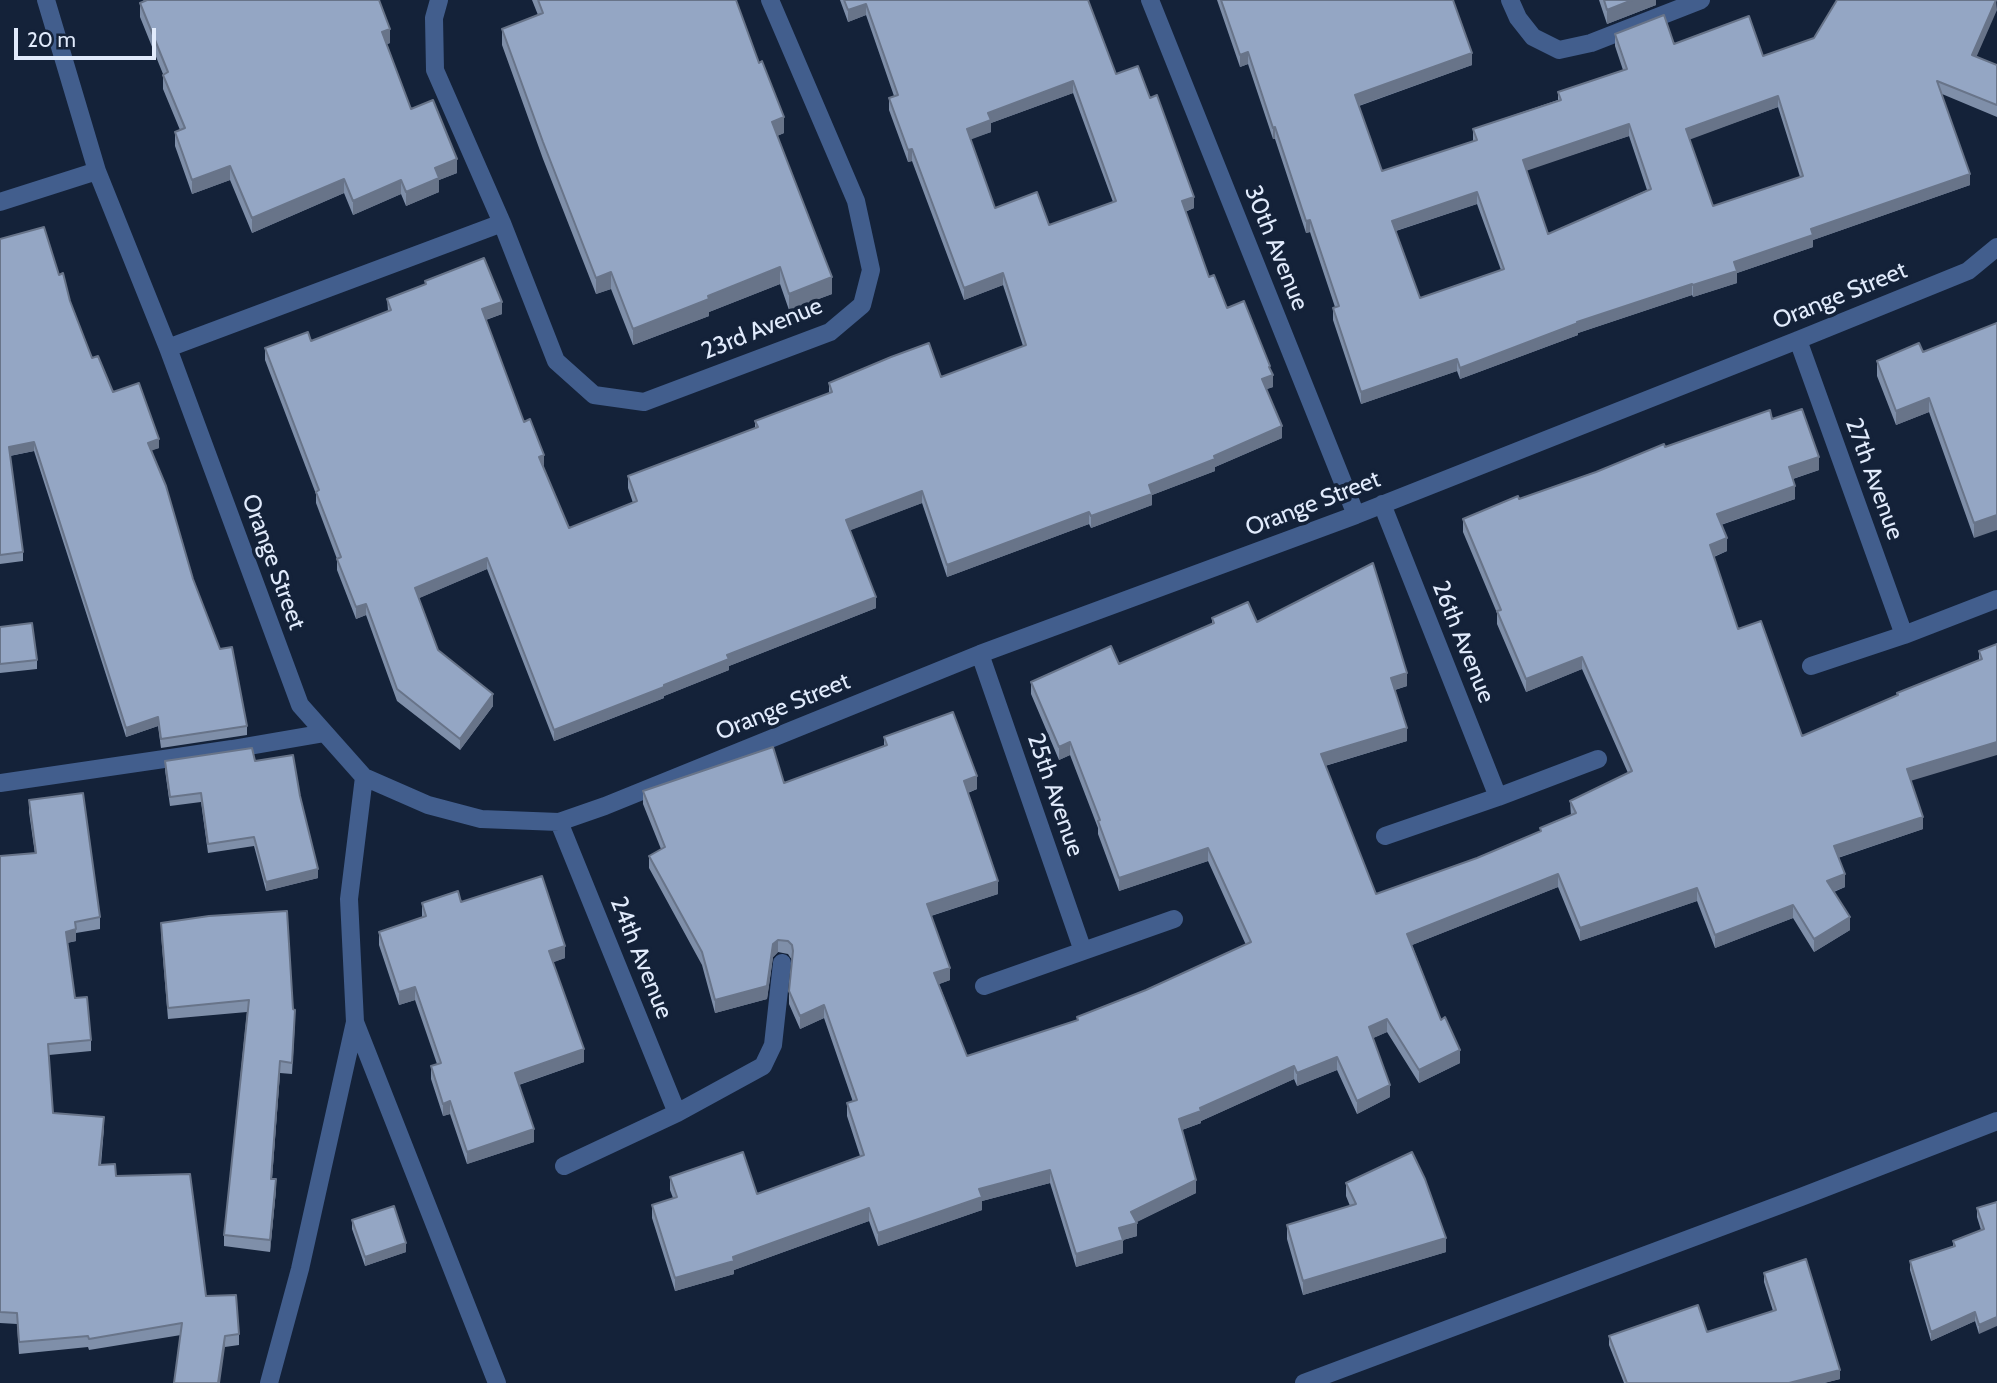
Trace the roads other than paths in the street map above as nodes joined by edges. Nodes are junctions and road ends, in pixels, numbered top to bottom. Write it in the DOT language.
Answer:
graph roads {
  1 [pos="46,0"];
  2 [pos="439,0"];
  3 [pos="770,0"];
  4 [pos="1150,0"];
  5 [pos="1510,0"];
  6 [pos="1701,0"];
  7 [pos="97,172"];
  8 [pos="0,202"];
  9 [pos="502,223"];
  10 [pos="1997,247"];
  11 [pos="1798,340"];
  12 [pos="168,348"];
  13 [pos="1382,504"];
  14 [pos="1356,515"];
  15 [pos="1997,599"];
  16 [pos="1904,635"];
  17 [pos="980,654"];
  18 [pos="1811,666"];
  19 [pos="325,733"];
  20 [pos="1598,759"];
  21 [pos="364,777"];
  22 [pos="0,783"];
  23 [pos="1498,797"];
  24 [pos="559,822"];
  25 [pos="1385,836"];
  26 [pos="1174,919"];
  27 [pos="1083,951"];
  28 [pos="782,963"];
  29 [pos="984,986"];
  30 [pos="355,1023"];
  31 [pos="677,1113"];
  32 [pos="1997,1121"];
  33 [pos="564,1166"];
  34 [pos="269,1383"];
  35 [pos="497,1383"];
  36 [pos="1304,1383"];
  1 -- 7 [label="street, Orange Street"];
  2 -- 9 [label="street, 23rd Avenue"];
  3 -- 9 [label="street, 23rd Avenue"];
  4 -- 14 [label="street, 30th Avenue"];
  5 -- 6 [label="street"];
  7 -- 8 [label="street"];
  7 -- 12 [label="street, Orange Street"];
  9 -- 12 [label="street"];
  10 -- 11 [label="street, Orange Street"];
  11 -- 13 [label="street, Orange Street"];
  11 -- 16 [label="street, 27th Avenue"];
  12 -- 19 [label="street, Orange Street"];
  13 -- 14 [label="street, Orange Street"];
  13 -- 23 [label="street, 26th Avenue"];
  14 -- 17 [label="street, Orange Street"];
  15 -- 16 [label="street"];
  16 -- 18 [label="street"];
  17 -- 24 [label="street, Orange Street"];
  17 -- 27 [label="street, 25th Avenue"];
  19 -- 21 [label="street, Orange Street"];
  19 -- 22 [label="street"];
  20 -- 23 [label="street"];
  21 -- 24 [label="street, Orange Street"];
  21 -- 30 [label="street"];
  23 -- 25 [label="street"];
  24 -- 31 [label="street, 24th Avenue"];
  26 -- 27 [label="street"];
  27 -- 29 [label="street"];
  28 -- 31 [label="street"];
  30 -- 34 [label="street"];
  30 -- 35 [label="street"];
  31 -- 33 [label="street"];
  32 -- 36 [label="street"];
}
